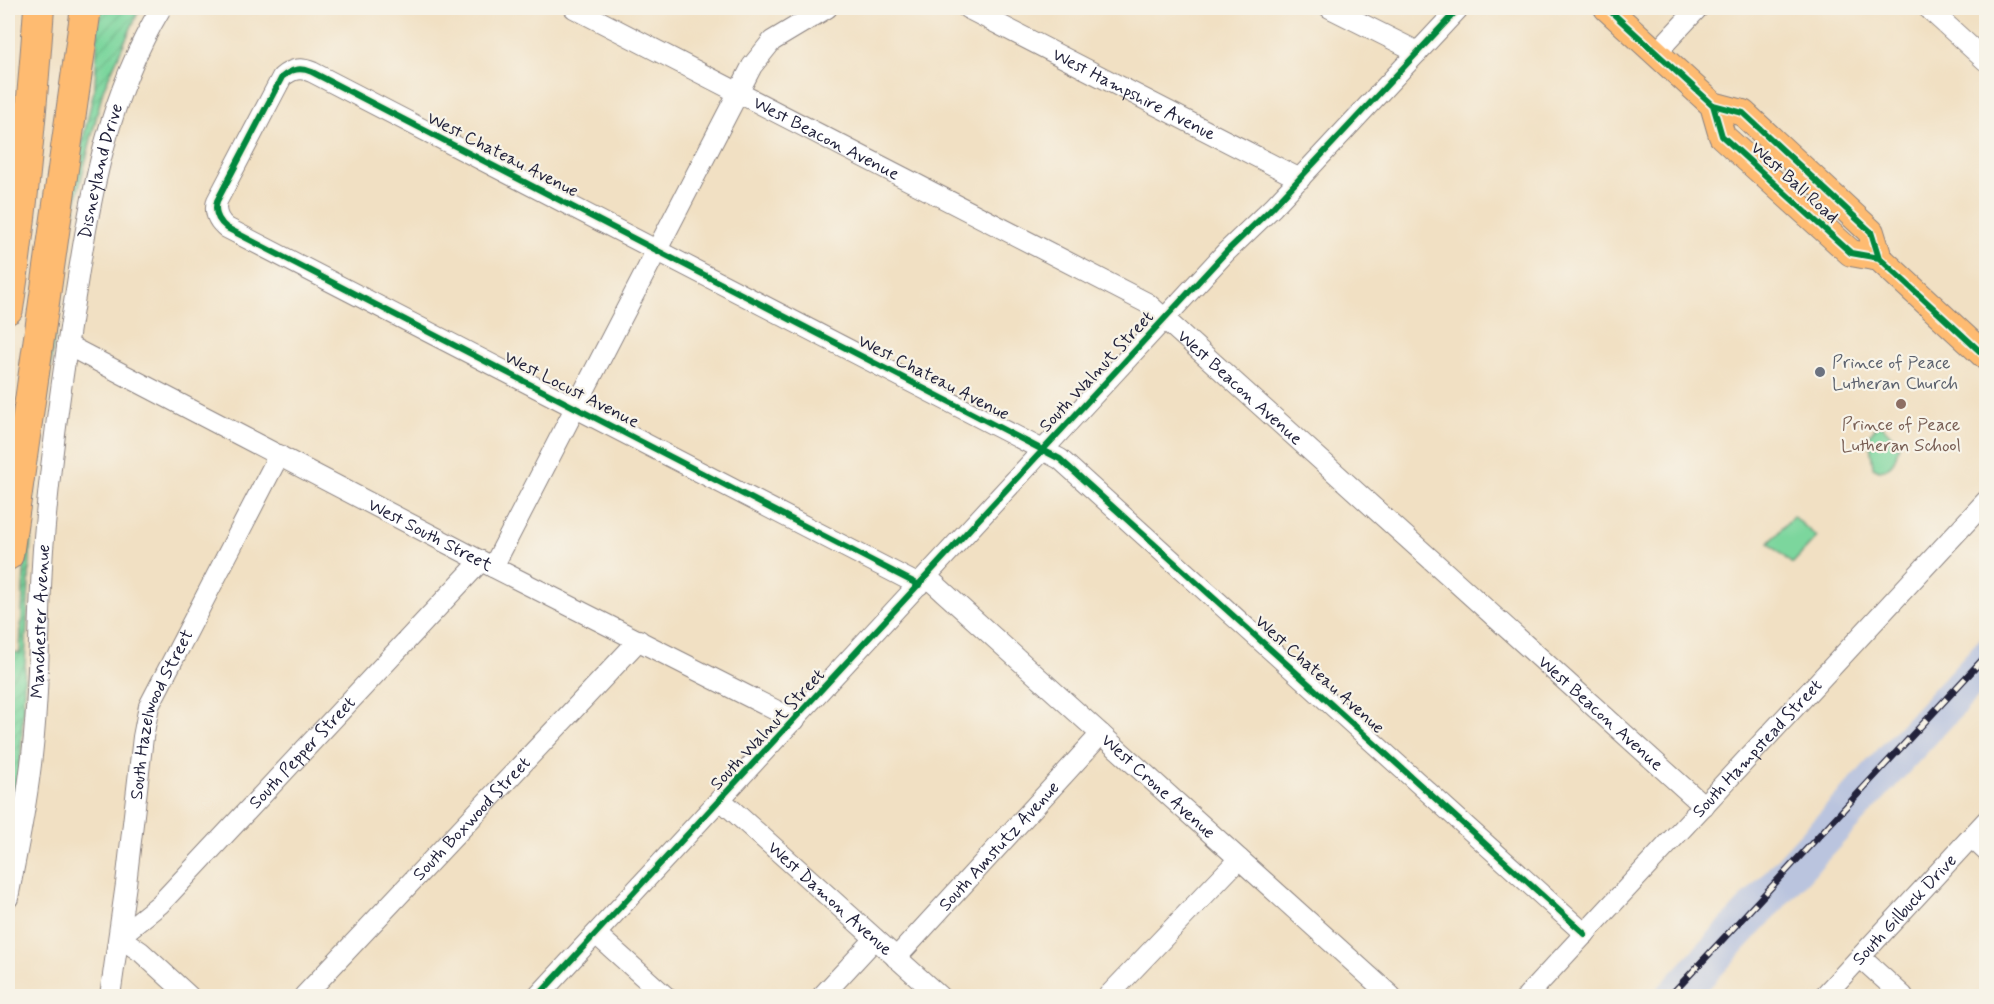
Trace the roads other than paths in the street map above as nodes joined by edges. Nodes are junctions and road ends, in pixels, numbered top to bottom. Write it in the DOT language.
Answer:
graph roads {
  1 [pos="39,8"];
  2 [pos="86,8"];
  3 [pos="161,8"];
  4 [pos="574,8"];
  5 [pos="827,8"];
  6 [pos="967,8"];
  7 [pos="1330,8"];
  8 [pos="1459,8"];
  9 [pos="1606,8"];
  10 [pos="1698,8"];
  11 [pos="1928,8"];
  12 [pos="1418,52"];
  13 [pos="1656,53"];
  14 [pos="1986,61"];
  15 [pos="292,70"];
  16 [pos="739,92"];
  17 [pos="1300,179"];
  18 [pos="657,251"];
  19 [pos="8,309"];
  20 [pos="1165,319"];
  21 [pos="67,345"];
  22 [pos="1986,357"];
  23 [pos="576,407"];
  24 [pos="1043,451"];
  25 [pos="279,455"];
  26 [pos="1986,501"];
  27 [pos="8,555"];
  28 [pos="487,564"];
  29 [pos="923,581"];
  30 [pos="639,640"];
  31 [pos="795,720"];
  32 [pos="1101,734"];
  33 [pos="721,800"];
  34 [pos="1704,807"];
  35 [pos="1986,821"];
  36 [pos="1971,837"];
  37 [pos="1986,851"];
  38 [pos="1239,859"];
  39 [pos="8,898"];
  40 [pos="596,934"];
  41 [pos="1585,934"];
  42 [pos="118,937"];
  43 [pos="875,939"];
  44 [pos="1860,957"];
  45 [pos="896,958"];
  46 [pos="110,996"];
  47 [pos="189,996"];
  48 [pos="304,996"];
  49 [pos="538,996"];
  50 [pos="665,996"];
  51 [pos="822,996"];
  52 [pos="939,996"];
  53 [pos="1108,996"];
  54 [pos="1391,996"];
  55 [pos="1527,996"];
  56 [pos="1824,996"];
  57 [pos="1903,996"];
  1 -- 19 [label="highway"];
  2 -- 27 [label="highway"];
  3 -- 21 [label="street, Disneyland Drive"];
  4 -- 16 [label="street, West Beacon Avenue"];
  5 -- 16 [label="street, South Pepper Street"];
  6 -- 17 [label="street, West Hampshire Avenue"];
  7 -- 12 [label="street"];
  8 -- 12 [label="street, South Walnut Street"];
  9 -- 13 [label="main road, West Ball Road"];
  10 -- 13 [label="street"];
  11 -- 14 [label="street"];
  12 -- 17 [label="street, South Walnut Street"];
  13 -- 22 [label="main road, West Ball Road"];
  15 -- 18 [label="street, West Chateau Avenue"];
  15 -- 23 [label="street, West Locust Avenue"];
  16 -- 18 [label="street, South Pepper Street"];
  16 -- 20 [label="street, West Beacon Avenue"];
  17 -- 20 [label="street, South Walnut Street"];
  18 -- 23 [label="street, South Pepper Street"];
  18 -- 24 [label="street, West Chateau Avenue"];
  20 -- 24 [label="street, South Walnut Street"];
  20 -- 34 [label="street, West Beacon Avenue"];
  21 -- 25 [label="street, West South Street"];
  21 -- 39 [label="street, Manchester Avenue"];
  23 -- 28 [label="street, South Pepper Street"];
  23 -- 29 [label="street, West Locust Avenue"];
  24 -- 29 [label="street, South Walnut Street"];
  24 -- 41 [label="street, West Chateau Avenue"];
  25 -- 28 [label="street, West South Street"];
  25 -- 42 [label="street, South Hazelwood Street"];
  26 -- 34 [label="street, South Hampstead Street"];
  28 -- 30 [label="street, West South Street"];
  28 -- 42 [label="street, South Pepper Street"];
  29 -- 31 [label="street, South Walnut Street"];
  29 -- 32 [label="street, West Crone Avenue"];
  30 -- 31 [label="street, West South Street"];
  30 -- 48 [label="street, South Boxwood Street"];
  31 -- 33 [label="street, South Walnut Street"];
  32 -- 38 [label="street, West Crone Avenue"];
  32 -- 45 [label="street, South Amstutz Avenue"];
  33 -- 40 [label="street, South Walnut Street"];
  33 -- 43 [label="street, West Damon Avenue"];
  34 -- 41 [label="street, South Hampstead Street"];
  35 -- 36 [label="street, South Gilbuck Drive"];
  36 -- 37 [label="street"];
  36 -- 44 [label="street, South Gilbuck Drive"];
  38 -- 53 [label="street"];
  38 -- 54 [label="street, West Crone Avenue"];
  40 -- 49 [label="street, South Walnut Street"];
  40 -- 50 [label="street"];
  41 -- 55 [label="street, South Hampstead Street"];
  42 -- 46 [label="street, South Hazelwood Street"];
  42 -- 47 [label="street"];
  43 -- 45 [label="street, West Damon Avenue"];
  43 -- 51 [label="street"];
  44 -- 56 [label="street, South Gilbuck Drive"];
  44 -- 57 [label="street"];
  45 -- 52 [label="street, West Damon Avenue"];
}
